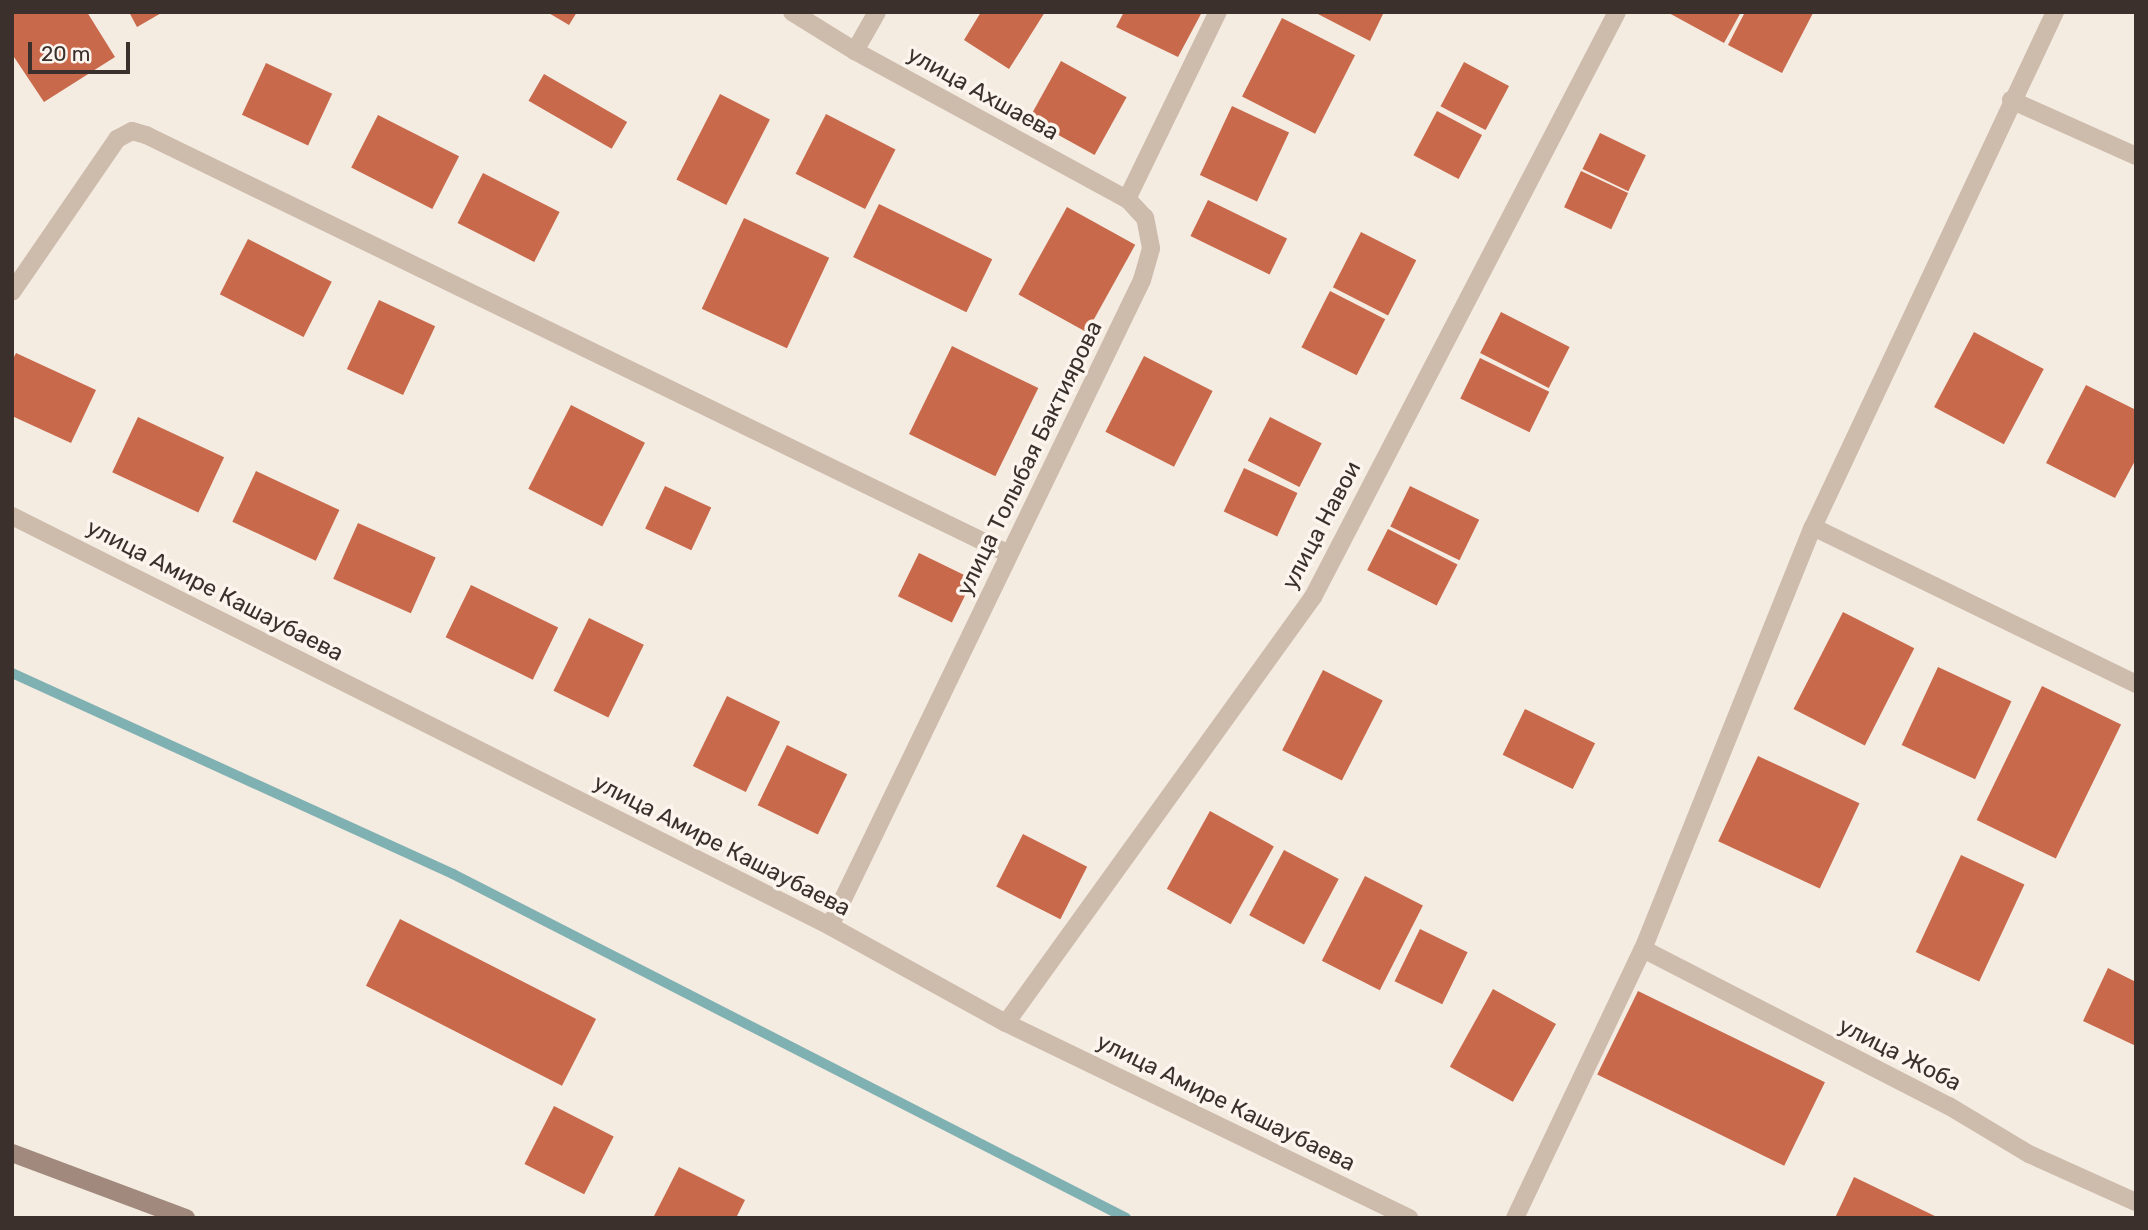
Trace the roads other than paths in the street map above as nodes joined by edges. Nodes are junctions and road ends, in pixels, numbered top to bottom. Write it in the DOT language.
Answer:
graph roads {
  1 [pos="792,12"];
  2 [pos="877,12"];
  3 [pos="1219,12"];
  4 [pos="1618,12"];
  5 [pos="2055,12"];
  6 [pos="855,51"];
  7 [pos="2011,100"];
  8 [pos="2136,156"];
  9 [pos="1127,199"];
  10 [pos="12,292"];
  11 [pos="12,516"];
  12 [pos="1813,527"];
  13 [pos="1009,554"];
  14 [pos="2136,684"];
  15 [pos="830,926"];
  16 [pos="1643,949"];
  17 [pos="1006,1023"];
  18 [pos="12,1153"];
  19 [pos="2136,1202"];
  20 [pos="186,1218"];
  21 [pos="1409,1218"];
  22 [pos="1515,1218"];
  1 -- 6 [label="street, улица Ахшаева"];
  2 -- 6 [label="street"];
  3 -- 9 [label="street"];
  4 -- 17 [label="street, улица Навои"];
  5 -- 7 [label="street"];
  6 -- 9 [label="street, улица Ахшаева"];
  7 -- 8 [label="street"];
  7 -- 12 [label="street"];
  9 -- 13 [label="street, улица Толыбая Бактиярова"];
  10 -- 13 [label="street"];
  11 -- 15 [label="street, улица Амире Кашаубаева"];
  12 -- 14 [label="street"];
  12 -- 16 [label="street"];
  13 -- 15 [label="street, улица Толыбая Бактиярова"];
  15 -- 17 [label="street, улица Амире Кашаубаева"];
  16 -- 19 [label="street, улица Жоба"];
  16 -- 22 [label="street"];
  17 -- 21 [label="street, улица Амире Кашаубаева"];
  18 -- 20 [label="main road"];
}
